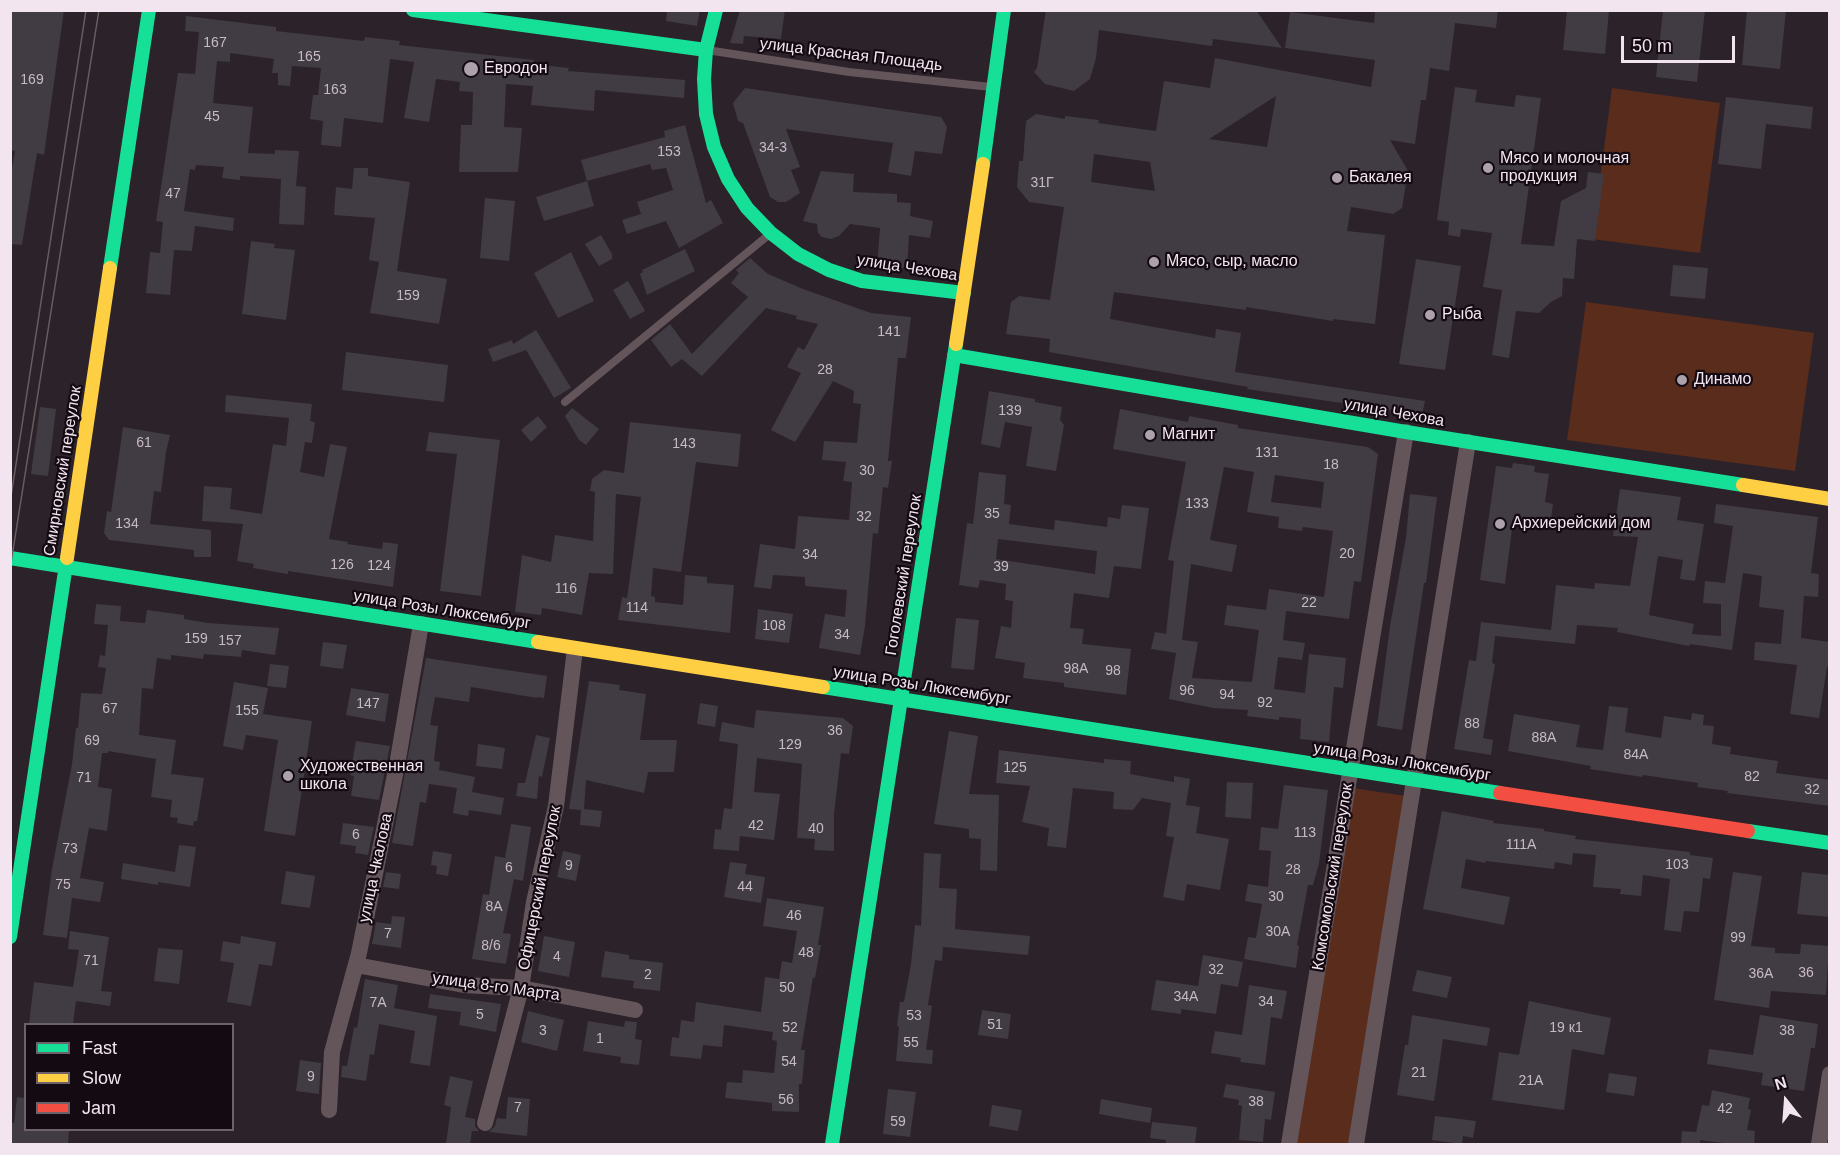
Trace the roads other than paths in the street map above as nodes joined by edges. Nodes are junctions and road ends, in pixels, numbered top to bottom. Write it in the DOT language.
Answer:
graph roads {
  1 [pos="149,10"];
  2 [pos="413,10"];
  3 [pos="716,10"];
  4 [pos="1004,10"];
  5 [pos="706,50"];
  6 [pos="993,87"];
  7 [pos="771,233"];
  8 [pos="964,293"];
  9 [pos="954,355"];
  10 [pos="565,402"];
  11 [pos="1406,432"];
  12 [pos="1468,442"];
  13 [pos="1830,500"];
  14 [pos="10,558"];
  15 [pos="65,565"];
  16 [pos="421,624"];
  17 [pos="575,649"];
  18 [pos="901,699"];
  19 [pos="1350,771"];
  20 [pos="1414,780"];
  21 [pos="1830,843"];
  22 [pos="15,872"];
  23 [pos="10,937"];
  24 [pos="356,965"];
  25 [pos="521,988"];
  26 [pos="636,1010"];
  27 [pos="1830,1074"];
  28 [pos="329,1110"];
  29 [pos="485,1123"];
  30 [pos="832,1144"];
  31 [pos="1289,1144"];
  32 [pos="1356,1144"];
  33 [pos="1819,1144"];
  1 -- 15 [label="main road, Смирновский переулок"];
  2 -- 5 [label="main road"];
  3 -- 5 [label="main road, улица Чехова"];
  4 -- 6 [label="main road, Гоголевский переулок"];
  5 -- 6 [label="lane, улица Красная Площадь"];
  5 -- 7 [label="main road, улица Чехова"];
  6 -- 8 [label="main road, Гоголевский переулок"];
  7 -- 8 [label="main road, улица Чехова"];
  7 -- 10 [label="lane"];
  8 -- 9 [label="main road, Гоголевский переулок"];
  9 -- 11 [label="main road, улица Чехова"];
  9 -- 18 [label="main road, Гоголевский переулок"];
  11 -- 12 [label="main road, улица Чехова"];
  11 -- 19 [label="street, Комсомольский переулок"];
  12 -- 13 [label="main road, улица Чехова"];
  12 -- 20 [label="street"];
  14 -- 15 [label="main road, улица Розы Люксембург"];
  15 -- 16 [label="main road, улица Розы Люксембург"];
  15 -- 22 [label="main road, Смирновский переулок"];
  16 -- 17 [label="main road, улица Розы Люксембург"];
  16 -- 24 [label="street, улица Чкалова"];
  17 -- 18 [label="main road, улица Розы Люксембург"];
  17 -- 25 [label="street, Офицерский переулок"];
  18 -- 19 [label="main road, улица Розы Люксембург"];
  18 -- 30 [label="main road, Гоголевский переулок"];
  19 -- 20 [label="main road, улица Розы Люксембург"];
  19 -- 31 [label="street, Комсомольский переулок"];
  20 -- 21 [label="main road, улица Розы Люксембург"];
  20 -- 32 [label="street"];
  22 -- 23 [label="main road, Смирновский переулок"];
  24 -- 25 [label="street, улица 8-го Марта"];
  24 -- 28 [label="street, улица Чкалова"];
  25 -- 26 [label="street, улица 8-го Марта"];
  25 -- 29 [label="street, Офицерский переулок"];
  27 -- 33 [label="street"];
}
